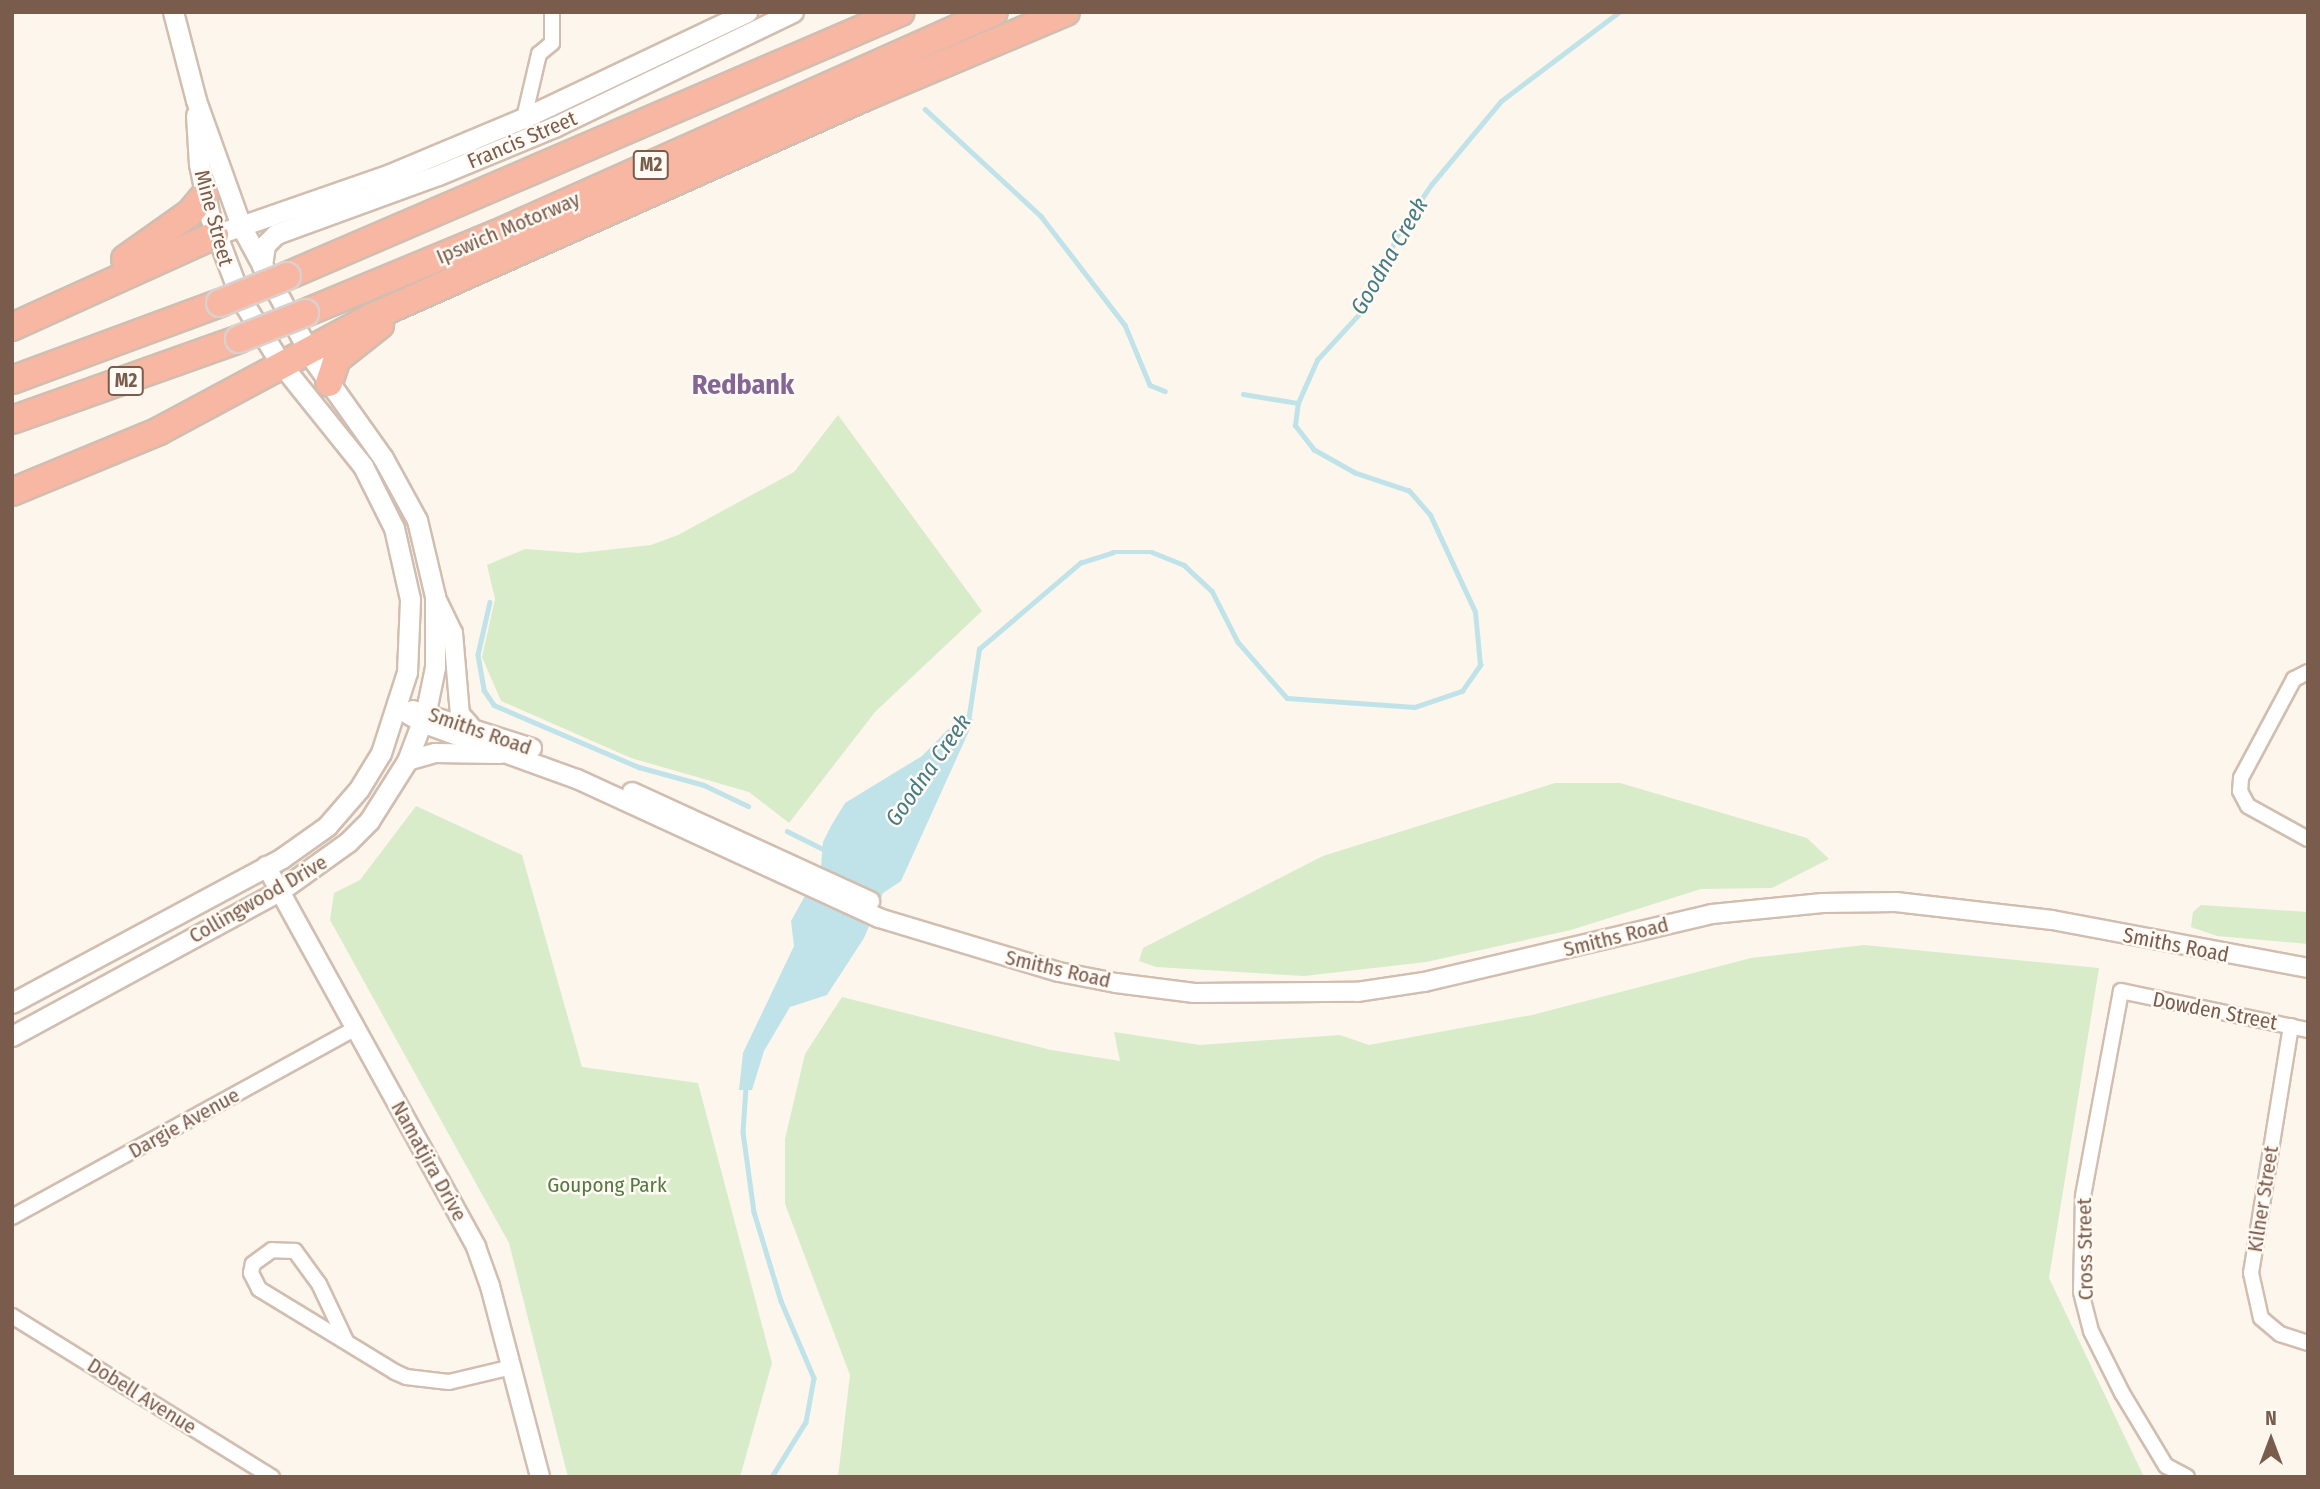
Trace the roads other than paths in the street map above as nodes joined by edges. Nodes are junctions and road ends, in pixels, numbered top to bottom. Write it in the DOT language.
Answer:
graph roads {
  1 [pos="173,12"];
  2 [pos="552,12"];
  3 [pos="747,12"];
  4 [pos="793,12"];
  5 [pos="901,12"];
  6 [pos="993,12"];
  7 [pos="1066,12"];
  8 [pos="196,100"];
  9 [pos="524,118"];
  10 [pos="205,195"];
  11 [pos="240,226"];
  12 [pos="215,235"];
  13 [pos="262,266"];
  14 [pos="121,274"];
  15 [pos="398,306"];
  16 [pos="12,327"];
  17 [pos="307,349"];
  18 [pos="281,364"];
  19 [pos="12,380"];
  20 [pos="329,383"];
  21 [pos="12,420"];
  22 [pos="12,492"];
  23 [pos="435,596"];
  24 [pos="2308,672"];
  25 [pos="399,709"];
  26 [pos="424,717"];
  27 [pos="470,725"];
  28 [pos="514,754"];
  29 [pos="407,761"];
  30 [pos="2308,839"];
  31 [pos="266,866"];
  32 [pos="802,878"];
  33 [pos="281,890"];
  34 [pos="2308,968"];
  35 [pos="2121,991"];
  36 [pos="12,1003"];
  37 [pos="2291,1026"];
  38 [pos="356,1028"];
  39 [pos="2308,1030"];
  40 [pos="12,1036"];
  41 [pos="12,1217"];
  42 [pos="12,1316"];
  43 [pos="346,1341"];
  44 [pos="2308,1343"];
  45 [pos="512,1367"];
  46 [pos="272,1477"];
  47 [pos="540,1477"];
  48 [pos="2187,1477"];
  1 -- 8 [label="main road, Mine Street"];
  2 -- 9 [label="street"];
  3 -- 9 [label="main road, Francis Street"];
  4 -- 13 [label="main road, Francis Street"];
  5 -- 19 [label="highway, Ipswich Motorway / M2, bridge"];
  6 -- 21 [label="highway, Ipswich Motorway / M2, bridge"];
  7 -- 15 [label="highway"];
  8 -- 10 [label="main road, Mine Street"];
  8 -- 11 [label="main road, Mine Street"];
  9 -- 11 [label="main road, Francis Street"];
  10 -- 12 [label="main road, Mine Street"];
  10 -- 14 [label="highway"];
  11 -- 12 [label="main road, Francis Street"];
  11 -- 13 [label="main road, Mine Street"];
  12 -- 14 [label="highway"];
  12 -- 18 [label="main road, Mine Street"];
  13 -- 17 [label="main road, Mine Street"];
  14 -- 16 [label="highway"];
  15 -- 17 [label="highway"];
  15 -- 20 [label="highway"];
  17 -- 18 [label="highway"];
  17 -- 20 [label="main road, Collingwood Drive"];
  18 -- 22 [label="highway"];
  18 -- 25 [label="main road, Collingwood Drive"];
  20 -- 23 [label="main road, Collingwood Drive"];
  23 -- 26 [label="main road, Collingwood Drive"];
  23 -- 27 [label="street"];
  24 -- 30 [label="street"];
  25 -- 26 [label="street, Smiths Road"];
  25 -- 31 [label="main road, Collingwood Drive"];
  26 -- 27 [label="street, Smiths Road"];
  26 -- 28 [label="street, Smiths Road"];
  26 -- 29 [label="main road, Collingwood Drive"];
  27 -- 32 [label="street, Smiths Road"];
  28 -- 29 [label="street"];
  28 -- 32 [label="street, Smiths Road"];
  29 -- 33 [label="main road, Collingwood Drive"];
  31 -- 33 [label="street, Namatjira Drive"];
  31 -- 36 [label="main road, Collingwood Drive"];
  32 -- 34 [label="street, Smiths Road"];
  33 -- 38 [label="street, Namatjira Drive"];
  33 -- 40 [label="main road, Collingwood Drive"];
  35 -- 37 [label="street, Dowden Street"];
  35 -- 48 [label="street, Cross Street"];
  37 -- 39 [label="street, Dowden Street"];
  37 -- 44 [label="street, Kilner Street"];
  38 -- 41 [label="street, Dargie Avenue"];
  38 -- 45 [label="street, Namatjira Drive"];
  42 -- 46 [label="street, Dobell Avenue"];
  43 -- 43 [label="street"];
  43 -- 45 [label="street"];
  45 -- 47 [label="street, Namatjira Drive"];
}
